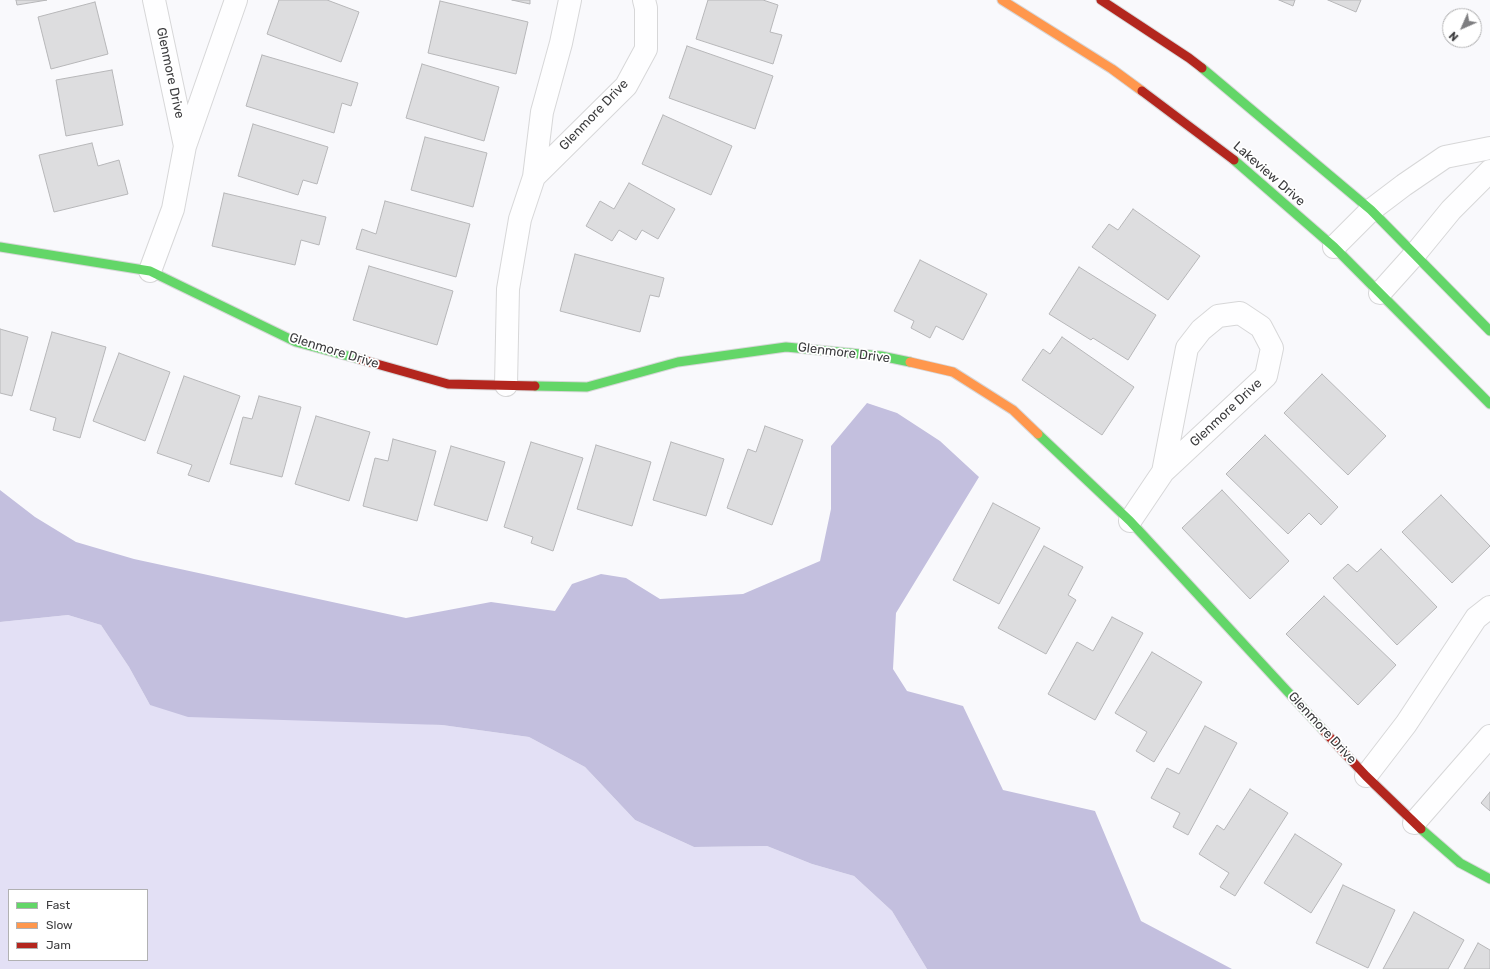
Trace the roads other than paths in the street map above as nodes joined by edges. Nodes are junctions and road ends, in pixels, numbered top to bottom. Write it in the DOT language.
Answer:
graph roads {
  1 [pos="154,0"];
  2 [pos="236,0"];
  3 [pos="570,0"];
  4 [pos="644,0"];
  5 [pos="1002,0"];
  6 [pos="1101,0"];
  7 [pos="185,146"];
  8 [pos="1490,148"];
  9 [pos="1490,171"];
  10 [pos="534,177"];
  11 [pos="1371,210"];
  12 [pos="0,247"];
  13 [pos="1334,247"];
  14 [pos="1415,254"];
  15 [pos="150,270"];
  16 [pos="1380,293"];
  17 [pos="1490,331"];
  18 [pos="506,385"];
  19 [pos="1490,404"];
  20 [pos="1164,472"];
  21 [pos="1130,521"];
  22 [pos="1490,606"];
  23 [pos="1490,736"];
  24 [pos="1366,776"];
  25 [pos="1414,823"];
  26 [pos="1490,879"];
  1 -- 7 [label="street, Glenmore Drive"];
  2 -- 7 [label="street, Glenmore Drive"];
  3 -- 10 [label="street, Glenmore Drive"];
  4 -- 10 [label="street, Glenmore Drive"];
  5 -- 13 [label="street, Lakeview Drive"];
  6 -- 11 [label="street"];
  7 -- 15 [label="street, Glenmore Drive"];
  8 -- 11 [label="street"];
  9 -- 14 [label="street"];
  10 -- 18 [label="street, Glenmore Drive"];
  11 -- 13 [label="street"];
  11 -- 14 [label="street"];
  12 -- 15 [label="street, Glenmore Drive"];
  13 -- 16 [label="street, Lakeview Drive"];
  14 -- 16 [label="street"];
  14 -- 17 [label="street"];
  15 -- 18 [label="street, Glenmore Drive"];
  16 -- 19 [label="street, Lakeview Drive"];
  18 -- 21 [label="street, Glenmore Drive"];
  20 -- 20 [label="street, Glenmore Drive"];
  20 -- 21 [label="street, Glenmore Drive"];
  21 -- 24 [label="street, Glenmore Drive"];
  22 -- 24 [label="street, Glenmore Drive"];
  23 -- 25 [label="street"];
  24 -- 25 [label="street, Glenmore Drive"];
  25 -- 26 [label="street, Glenmore Drive"];
}
